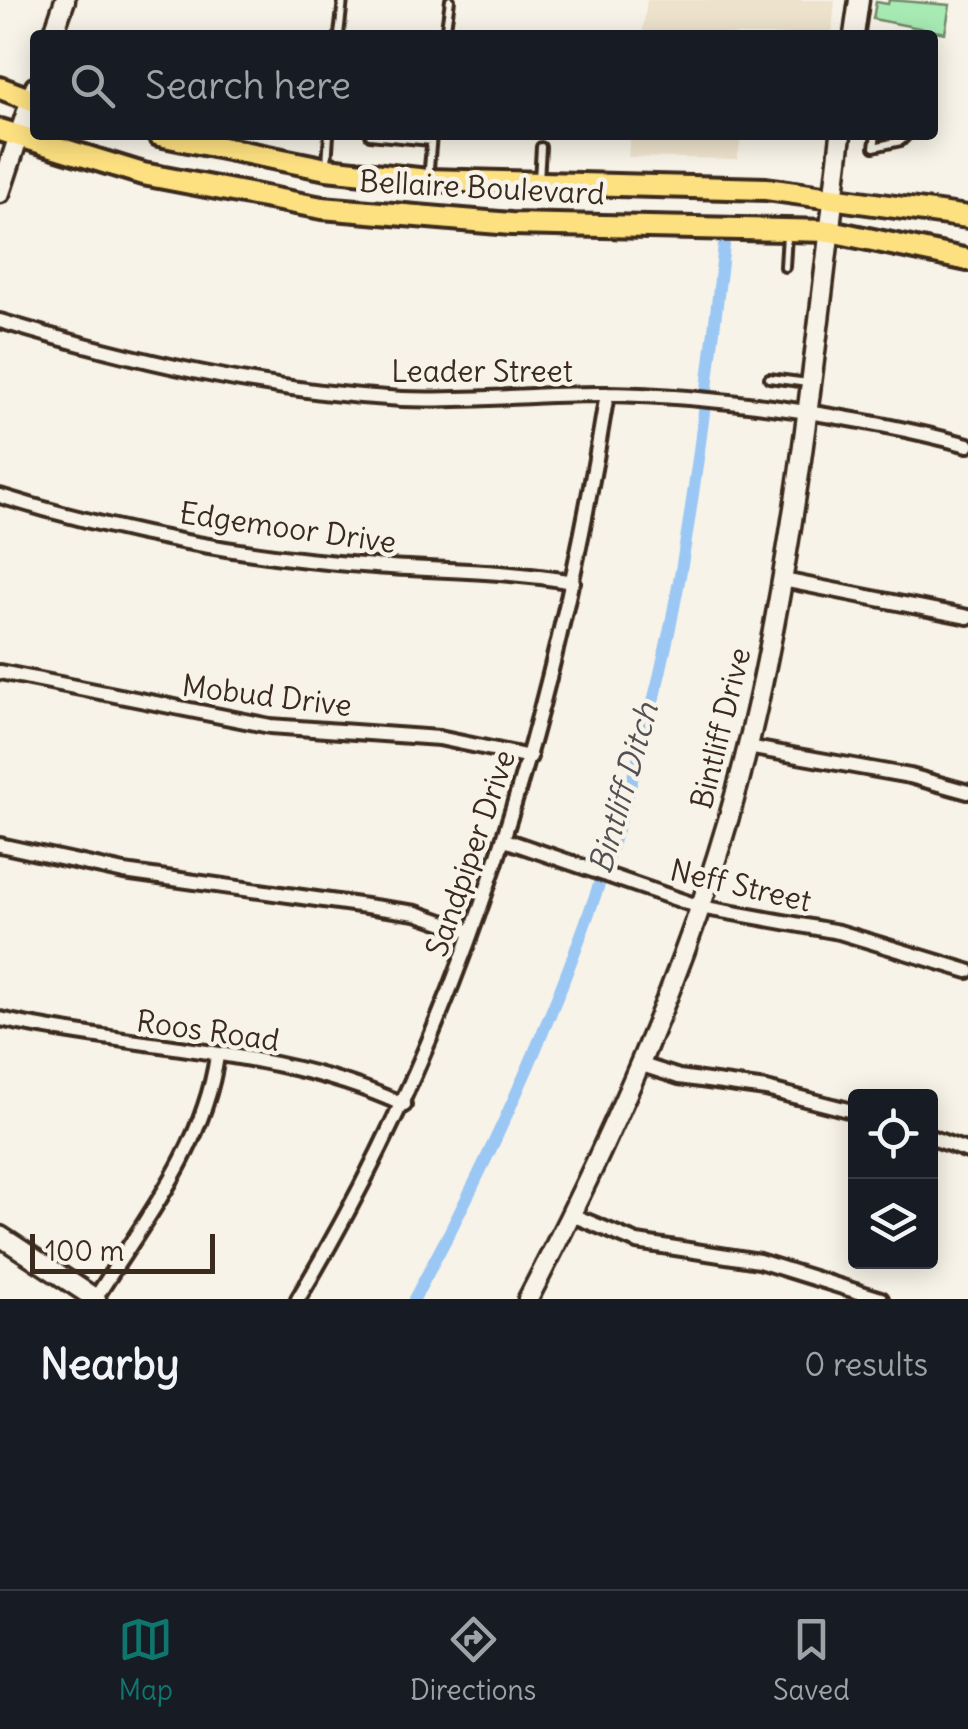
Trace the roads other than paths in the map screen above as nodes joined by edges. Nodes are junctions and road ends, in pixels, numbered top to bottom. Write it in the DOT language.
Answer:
graph roads {
  1 [pos="65,0"];
  2 [pos="343,0"];
  3 [pos="450,0"];
  4 [pos="858,0"];
  5 [pos="55,30"];
  6 [pos="340,30"];
  7 [pos="446,30"];
  8 [pos="855,30"];
  9 [pos="0,88"];
  10 [pos="30,95"];
  11 [pos="30,102"];
  12 [pos="9,134"];
  13 [pos="184,140"];
  14 [pos="329,140"];
  15 [pos="432,140"];
  16 [pos="841,140"];
  17 [pos="875,140"];
  18 [pos="903,140"];
  19 [pos="541,146"];
  20 [pos="327,169"];
  21 [pos="428,180"];
  22 [pos="538,184"];
  23 [pos="766,189"];
  24 [pos="0,193"];
  25 [pos="834,196"];
  26 [pos="968,217"];
  27 [pos="763,226"];
  28 [pos="787,228"];
  29 [pos="830,231"];
  30 [pos="968,260"];
  31 [pos="785,267"];
  32 [pos="0,321"];
  33 [pos="769,378"];
  34 [pos="814,384"];
  35 [pos="607,394"];
  36 [pos="811,414"];
  37 [pos="968,445"];
  38 [pos="0,496"];
  39 [pos="782,580"];
  40 [pos="573,582"];
  41 [pos="968,617"];
  42 [pos="0,672"];
  43 [pos="748,747"];
  44 [pos="530,757"];
  45 [pos="968,792"];
  46 [pos="505,840"];
  47 [pos="0,845"];
  48 [pos="700,908"];
  49 [pos="472,932"];
  50 [pos="968,971"];
  51 [pos="0,1019"];
  52 [pos="217,1056"];
  53 [pos="639,1064"];
  54 [pos="404,1105"];
  55 [pos="848,1110"];
  56 [pos="938,1141"];
  57 [pos="968,1152"];
  58 [pos="572,1215"];
  59 [pos="0,1236"];
  60 [pos="95,1299"];
  61 [pos="298,1299"];
  62 [pos="528,1299"];
  63 [pos="881,1299"];
  1 -- 5 [label="street"];
  2 -- 6 [label="lane"];
  3 -- 7 [label="lane"];
  4 -- 8 [label="street"];
  9 -- 10 [label="main road"];
  11 -- 12 [label="street"];
  12 -- 24 [label="street"];
  12 -- 27 [label="main road, Bellaire Boulevard"];
  13 -- 20 [label="main road, Bellaire Boulevard"];
  14 -- 20 [label="lane"];
  15 -- 21 [label="lane"];
  16 -- 25 [label="street, Bintliff Drive"];
  17 -- 18 [label="lane"];
  19 -- 22 [label="lane"];
  20 -- 21 [label="main road, Bellaire Boulevard"];
  21 -- 22 [label="main road, Bellaire Boulevard"];
  22 -- 23 [label="main road, Bellaire Boulevard"];
  23 -- 25 [label="main road, Bellaire Boulevard"];
  23 -- 27 [label="main road"];
  25 -- 26 [label="main road, Bellaire Boulevard"];
  25 -- 29 [label="street, Bintliff Drive"];
  27 -- 28 [label="main road, Bellaire Boulevard"];
  28 -- 29 [label="main road, Bellaire Boulevard"];
  28 -- 31 [label="lane"];
  29 -- 30 [label="main road, Bellaire Boulevard"];
  29 -- 34 [label="street, Bintliff Drive"];
  32 -- 35 [label="street, Leader Street"];
  33 -- 34 [label="lane"];
  34 -- 36 [label="street, Bintliff Drive"];
  35 -- 36 [label="street, Leader Street"];
  35 -- 40 [label="street, Sandpiper Drive"];
  36 -- 37 [label="street, Leader Street"];
  36 -- 39 [label="street, Bintliff Drive"];
  38 -- 40 [label="street, Edgemoor Drive"];
  39 -- 41 [label="street"];
  39 -- 43 [label="street, Bintliff Drive"];
  40 -- 44 [label="street, Sandpiper Drive"];
  42 -- 44 [label="street, Mobud Drive"];
  43 -- 45 [label="street"];
  43 -- 48 [label="street, Bintliff Drive"];
  44 -- 46 [label="street, Sandpiper Drive"];
  46 -- 48 [label="street, Neff Street"];
  46 -- 49 [label="street, Sandpiper Drive"];
  47 -- 49 [label="street"];
  48 -- 50 [label="street, Neff Street"];
  48 -- 53 [label="street, Bintliff Drive"];
  49 -- 54 [label="street, Sandpiper Drive"];
  51 -- 52 [label="street, Roos Road"];
  52 -- 54 [label="street, Roos Road"];
  52 -- 60 [label="street"];
  53 -- 55 [label="street"];
  53 -- 58 [label="street, Bintliff Drive"];
  54 -- 61 [label="street, Sandpiper Drive"];
  56 -- 57 [label="street"];
  58 -- 62 [label="street, Bintliff Drive"];
  58 -- 63 [label="street"];
  59 -- 60 [label="street"];
}
